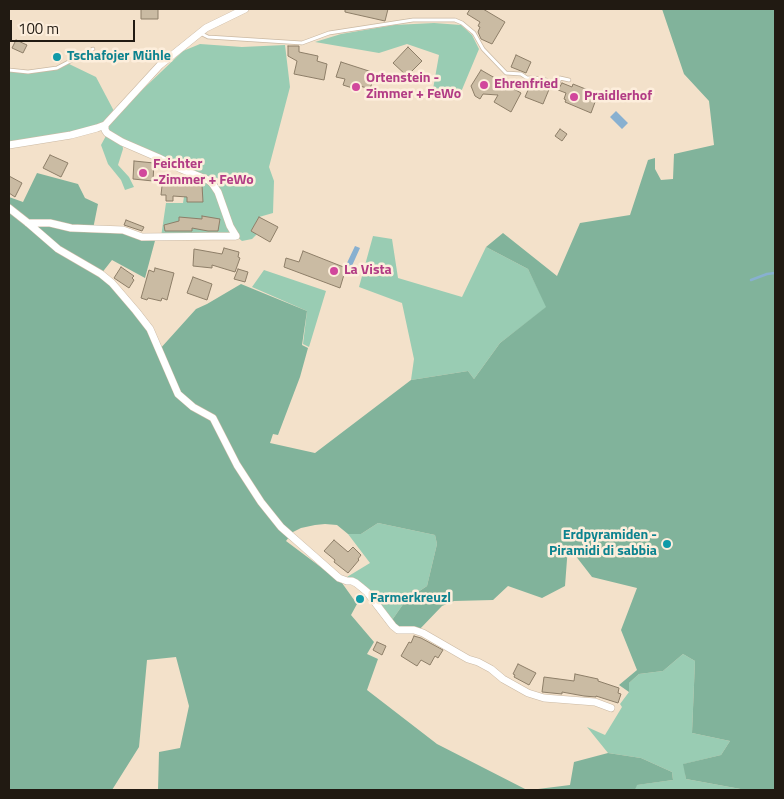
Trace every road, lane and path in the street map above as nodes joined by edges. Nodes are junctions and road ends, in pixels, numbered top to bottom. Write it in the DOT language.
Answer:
graph roads {
  1 [pos="245,9"];
  2 [pos="200,33"];
  3 [pos="93,49"];
  4 [pos="9,70"];
  5 [pos="569,80"];
  6 [pos="105,125"];
  7 [pos="9,145"];
  8 [pos="9,208"];
  9 [pos="28,223"];
  10 [pos="612,708"];
  1 -- 2 [label="street"];
  2 -- 5 [label="lane"];
  2 -- 6 [label="street"];
  3 -- 4 [label="lane"];
  6 -- 7 [label="street"];
  6 -- 9 [label="street"];
  8 -- 9 [label="street"];
  9 -- 10 [label="street"];
}
